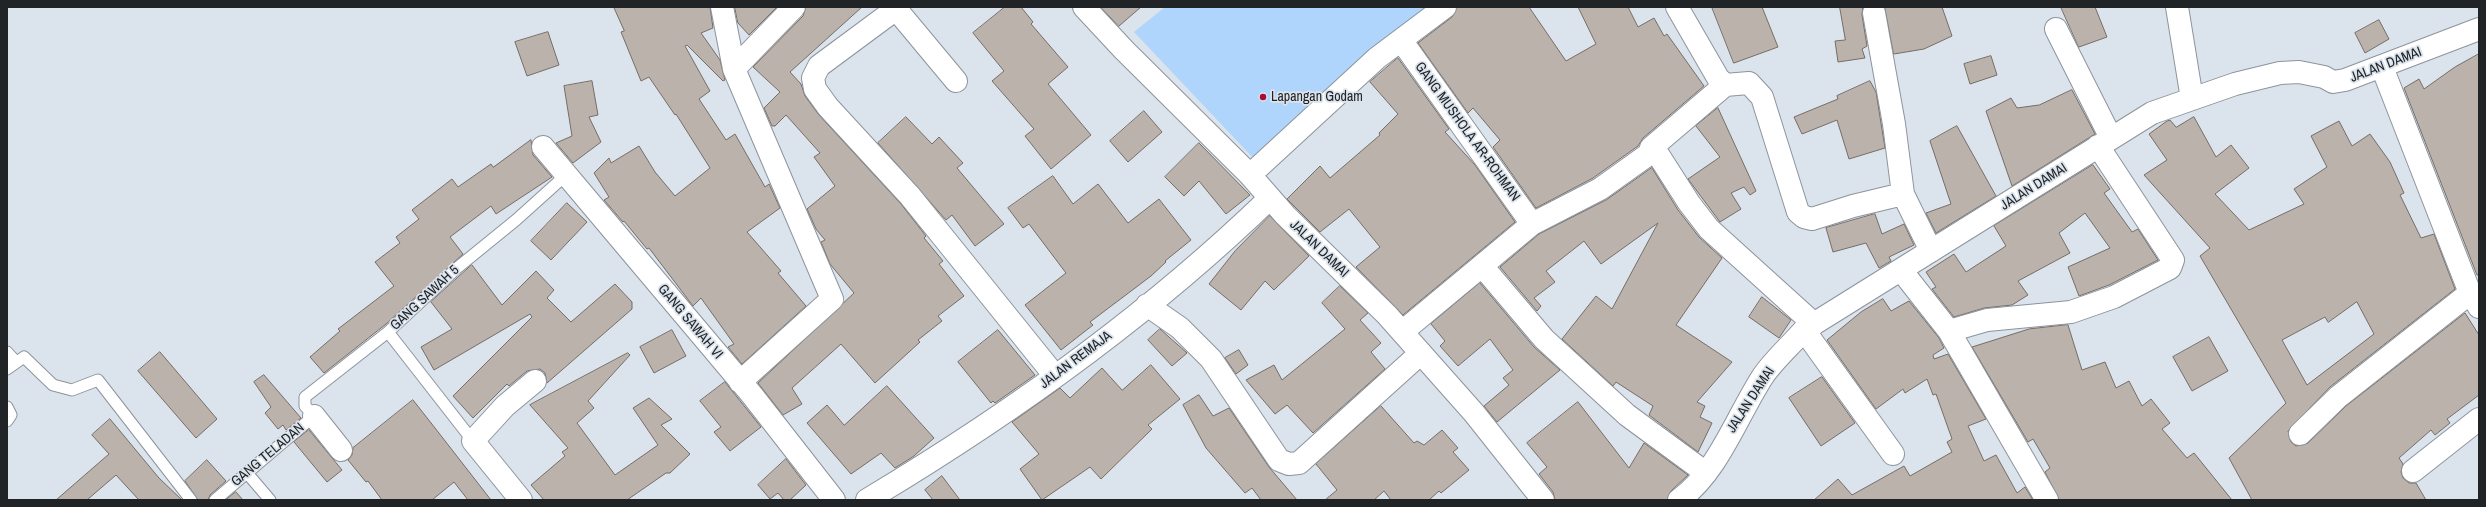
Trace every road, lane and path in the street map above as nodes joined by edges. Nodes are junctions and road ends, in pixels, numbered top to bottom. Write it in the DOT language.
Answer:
graph roads {
  1 [pos="722,7"];
  2 [pos="794,7"];
  3 [pos="1084,7"];
  4 [pos="1446,7"];
  5 [pos="1677,7"];
  6 [pos="2177,7"];
  7 [pos="898,8"];
  8 [pos="1874,13"];
  9 [pos="2056,29"];
  10 [pos="2479,29"];
  11 [pos="1401,40"];
  12 [pos="2382,67"];
  13 [pos="734,69"];
  14 [pos="956,81"];
  15 [pos="1725,84"];
  16 [pos="2192,99"];
  17 [pos="2105,142"];
  18 [pos="543,147"];
  19 [pos="1649,154"];
  20 [pos="566,175"];
  21 [pos="1250,176"];
  22 [pos="1903,194"];
  23 [pos="1270,198"];
  24 [pos="1532,224"];
  25 [pos="1931,251"];
  26 [pos="1483,267"];
  27 [pos="1901,270"];
  28 [pos="2475,299"];
  29 [pos="1147,305"];
  30 [pos="1809,327"];
  31 [pos="1949,331"];
  32 [pos="388,332"];
  33 [pos="1402,332"];
  34 [pos="7,352"];
  35 [pos="1421,353"];
  36 [pos="11,365"];
  37 [pos="1055,376"];
  38 [pos="535,381"];
  39 [pos="740,382"];
  40 [pos="7,407"];
  41 [pos="314,416"];
  42 [pos="2479,419"];
  43 [pos="7,421"];
  44 [pos="2300,434"];
  45 [pos="473,441"];
  46 [pos="341,450"];
  47 [pos="1893,454"];
  48 [pos="2413,471"];
  49 [pos="247,473"];
  50 [pos="1706,473"];
  51 [pos="191,500"];
  52 [pos="215,500"];
  53 [pos="270,500"];
  54 [pos="521,500"];
  55 [pos="834,500"];
  56 [pos="867,500"];
  57 [pos="1543,500"];
  58 [pos="1679,500"];
  59 [pos="2047,500"];
  1 -- 13 [label="street"];
  2 -- 13 [label="street"];
  3 -- 21 [label="street, JALAN DAMAI"];
  4 -- 11 [label="street"];
  5 -- 15 [label="street"];
  6 -- 16 [label="street"];
  7 -- 14 [label="street"];
  7 -- 37 [label="street"];
  8 -- 22 [label="street"];
  9 -- 17 [label="street"];
  10 -- 12 [label="street, JALAN DAMAI"];
  11 -- 21 [label="street"];
  11 -- 24 [label="street, GANG MUSHOLA AR-ROHMAN"];
  12 -- 16 [label="street, JALAN DAMAI"];
  12 -- 28 [label="street"];
  13 -- 39 [label="street"];
  15 -- 19 [label="street"];
  15 -- 22 [label="street"];
  16 -- 17 [label="street, JALAN DAMAI"];
  17 -- 25 [label="street, JALAN DAMAI"];
  17 -- 31 [label="street"];
  18 -- 20 [label="street, GANG SAWAH VI"];
  19 -- 24 [label="street"];
  19 -- 30 [label="street"];
  20 -- 32 [label="lane, GANG SAWAH 5"];
  20 -- 39 [label="street, GANG SAWAH VI"];
  21 -- 23 [label="street, JALAN DAMAI"];
  22 -- 25 [label="street"];
  23 -- 29 [label="street, JALAN REMAJA"];
  23 -- 33 [label="street, JALAN DAMAI"];
  24 -- 26 [label="street"];
  25 -- 27 [label="street, JALAN DAMAI"];
  26 -- 33 [label="street"];
  26 -- 50 [label="street"];
  27 -- 30 [label="street, JALAN DAMAI"];
  27 -- 31 [label="street"];
  28 -- 44 [label="street"];
  29 -- 35 [label="street"];
  29 -- 37 [label="street, JALAN REMAJA"];
  30 -- 47 [label="street"];
  30 -- 50 [label="street, JALAN DAMAI"];
  31 -- 59 [label="street"];
  32 -- 41 [label="lane, GANG TELADAN"];
  32 -- 45 [label="lane, GANG SAWAH 5"];
  33 -- 35 [label="street, JALAN DAMAI"];
  34 -- 36 [label="lane"];
  35 -- 57 [label="street, JALAN DAMAI"];
  36 -- 51 [label="lane"];
  37 -- 56 [label="street, JALAN REMAJA"];
  38 -- 45 [label="street"];
  39 -- 55 [label="street, GANG SAWAH VI"];
  40 -- 43 [label="lane"];
  41 -- 46 [label="street"];
  41 -- 49 [label="lane, GANG TELADAN"];
  42 -- 48 [label="street"];
  45 -- 54 [label="street"];
  49 -- 52 [label="lane, GANG TELADAN"];
  49 -- 53 [label="lane"];
  50 -- 58 [label="street, JALAN DAMAI"];
}
